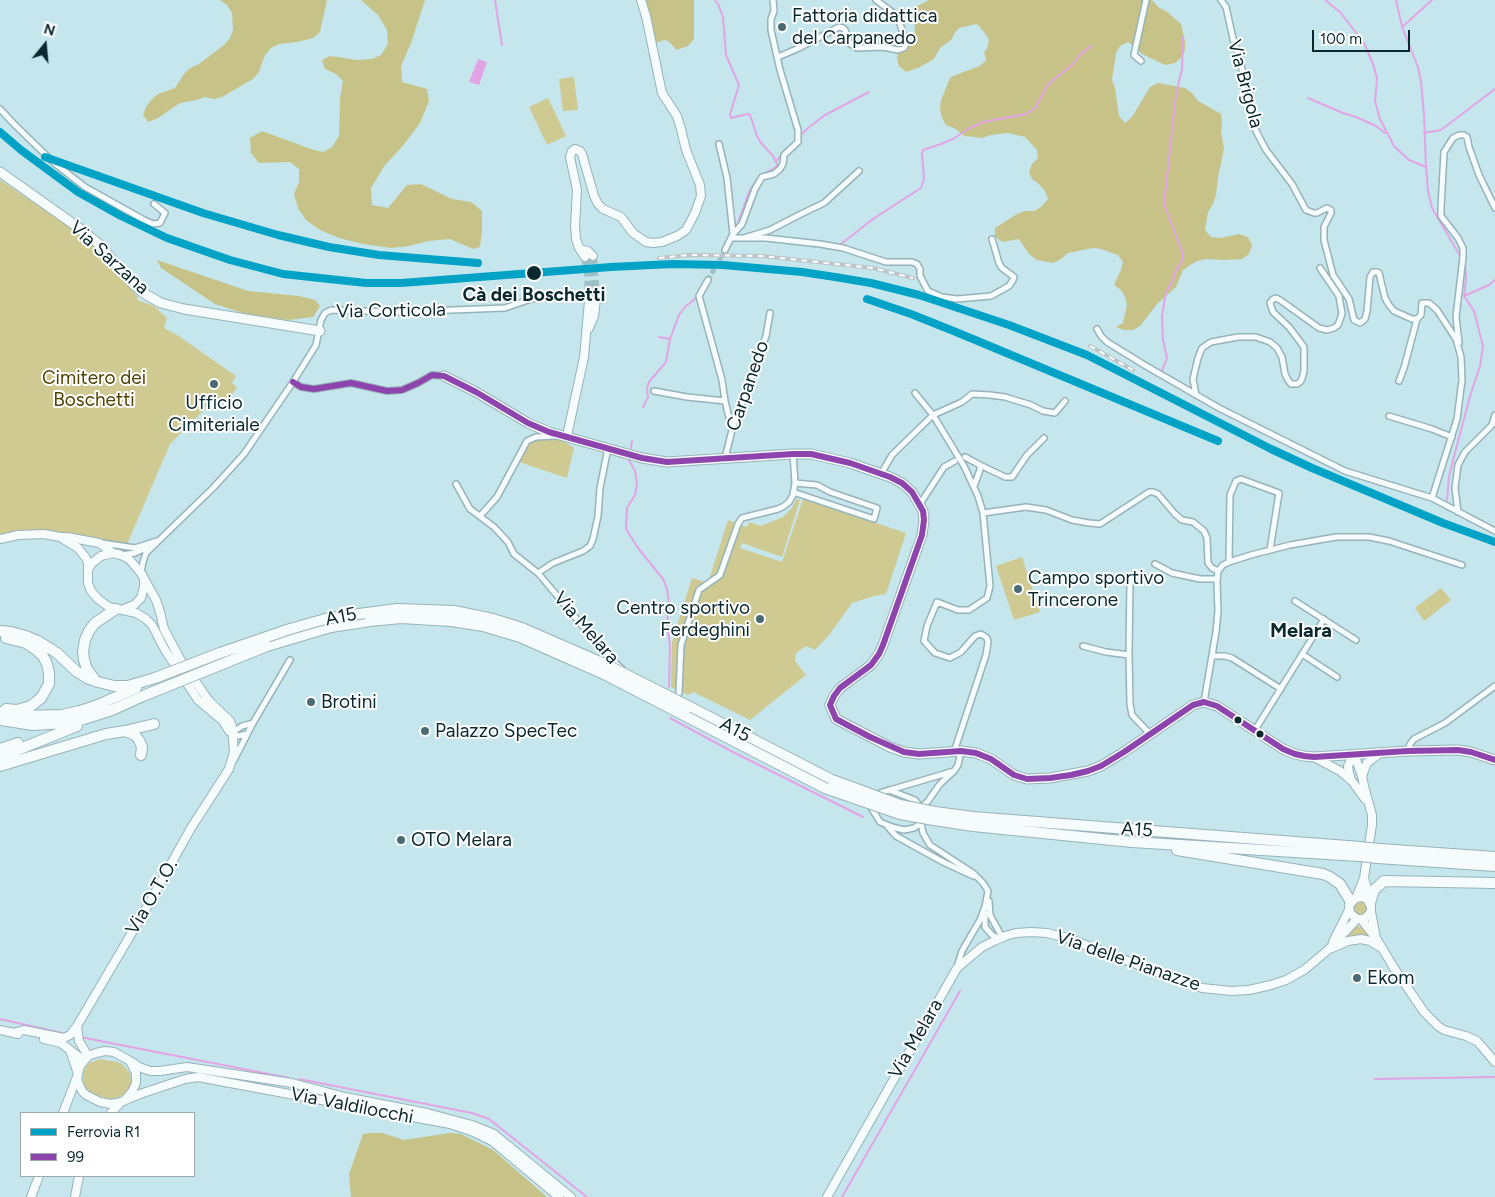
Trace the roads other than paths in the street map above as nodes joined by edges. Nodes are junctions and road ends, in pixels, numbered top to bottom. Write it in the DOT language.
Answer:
graph roads {
  1 [pos="641,0"];
  2 [pos="773,0"];
  3 [pos="876,0"];
  4 [pos="1146,0"];
  5 [pos="1221,0"];
  6 [pos="778,57"];
  7 [pos="1141,61"];
  8 [pos="0,109"];
  9 [pos="719,144"];
  10 [pos="859,170"];
  11 [pos="0,172"];
  12 [pos="154,204"];
  13 [pos="1495,208"];
  14 [pos="732,236"];
  15 [pos="744,238"];
  16 [pos="992,239"];
  17 [pos="725,250"];
  18 [pos="589,256"];
  19 [pos="1320,268"];
  20 [pos="708,280"];
  21 [pos="565,293"];
  22 [pos="592,300"];
  23 [pos="770,313"];
  24 [pos="1417,319"];
  25 [pos="1097,329"];
  26 [pos="320,331"];
  27 [pos="1460,348"];
  28 [pos="444,376"];
  29 [pos="1399,381"];
  30 [pos="294,382"];
  31 [pos="654,391"];
  32 [pos="915,393"];
  33 [pos="1196,395"];
  34 [pos="725,401"];
  35 [pos="1065,401"];
  36 [pos="933,415"];
  37 [pos="1495,415"];
  38 [pos="1389,416"];
  39 [pos="1494,425"];
  40 [pos="732,430"];
  41 [pos="567,436"];
  42 [pos="1452,437"];
  43 [pos="1044,438"];
  44 [pos="608,448"];
  45 [pos="793,454"];
  46 [pos="965,457"];
  47 [pos="725,458"];
  48 [pos="955,461"];
  49 [pos="980,465"];
  50 [pos="881,474"];
  51 [pos="795,483"];
  52 [pos="456,484"];
  53 [pos="974,487"];
  54 [pos="793,492"];
  55 [pos="1432,498"];
  56 [pos="920,504"];
  57 [pos="1458,512"];
  58 [pos="983,513"];
  59 [pos="480,516"];
  60 [pos="1495,531"];
  61 [pos="60,537"];
  62 [pos="0,539"];
  63 [pos="160,540"];
  64 [pos="99,543"];
  65 [pos="1270,550"];
  66 [pos="117,554"];
  67 [pos="1229,562"];
  68 [pos="1155,564"];
  69 [pos="1462,565"];
  70 [pos="88,570"];
  71 [pos="1218,571"];
  72 [pos="538,573"];
  73 [pos="142,576"];
  74 [pos="1130,578"];
  75 [pos="1217,579"];
  76 [pos="1295,601"];
  77 [pos="120,609"];
  78 [pos="1324,620"];
  79 [pos="0,631"];
  80 [pos="0,637"];
  81 [pos="1356,640"];
  82 [pos="1083,646"];
  83 [pos="78,650"];
  84 [pos="1302,654"];
  85 [pos="1129,655"];
  86 [pos="1212,656"];
  87 [pos="84,660"];
  88 [pos="290,660"];
  89 [pos="1337,677"];
  90 [pos="98,682"];
  91 [pos="1495,686"];
  92 [pos="138,689"];
  93 [pos="1281,689"];
  94 [pos="1204,702"];
  95 [pos="674,704"];
  96 [pos="0,708"];
  97 [pos="112,710"];
  98 [pos="0,712"];
  99 [pos="0,720"];
  100 [pos="230,722"];
  101 [pos="253,723"];
  102 [pos="154,724"];
  103 [pos="242,726"];
  104 [pos="1255,730"];
  105 [pos="125,731"];
  106 [pos="232,733"];
  107 [pos="247,734"];
  108 [pos="1150,734"];
  109 [pos="1,750"];
  110 [pos="1408,751"];
  111 [pos="957,752"];
  112 [pos="1380,752"];
  113 [pos="1354,754"];
  114 [pos="141,755"];
  115 [pos="1314,757"];
  116 [pos="1495,760"];
  117 [pos="0,766"];
  118 [pos="229,769"];
  119 [pos="954,771"];
  120 [pos="1362,776"];
  121 [pos="1352,782"];
  122 [pos="889,790"];
  123 [pos="851,793"];
  124 [pos="880,793"];
  125 [pos="1369,805"];
  126 [pos="921,808"];
  127 [pos="872,809"];
  128 [pos="935,816"];
  129 [pos="973,822"];
  130 [pos="921,823"];
  131 [pos="886,825"];
  132 [pos="1132,842"];
  133 [pos="1359,852"];
  134 [pos="1379,853"];
  135 [pos="1495,858"];
  136 [pos="1451,863"];
  137 [pos="1495,866"];
  138 [pos="1495,871"];
  139 [pos="1364,878"];
  140 [pos="979,879"];
  141 [pos="1495,883"];
  142 [pos="988,896"];
  143 [pos="1352,903"];
  144 [pos="1369,904"];
  145 [pos="986,907"];
  146 [pos="1359,919"];
  147 [pos="1000,938"];
  148 [pos="1376,938"];
  149 [pos="1381,948"];
  150 [pos="1328,950"];
  151 [pos="957,968"];
  152 [pos="77,1026"];
  153 [pos="0,1030"];
  154 [pos="13,1033"];
  155 [pos="70,1050"];
  156 [pos="86,1058"];
  157 [pos="130,1061"];
  158 [pos="1495,1062"];
  159 [pos="78,1076"];
  160 [pos="123,1101"];
  161 [pos="63,1112"];
  162 [pos="112,1112"];
  163 [pos="39,1177"];
  164 [pos="79,1177"];
  165 [pos="31,1197"];
  166 [pos="75,1197"];
  167 [pos="560,1197"];
  168 [pos="571,1197"];
  169 [pos="827,1197"];
  1 -- 18 [label="street"];
  2 -- 6 [label="street"];
  3 -- 6 [label="street"];
  4 -- 7 [label="street"];
  5 -- 24 [label="street, Via Brigola"];
  6 -- 14 [label="street"];
  8 -- 12 [label="street"];
  9 -- 14 [label="street"];
  10 -- 15 [label="street"];
  11 -- 26 [label="main road, Via Sarzana"];
  13 -- 27 [label="street"];
  14 -- 15 [label="street"];
  14 -- 17 [label="street"];
  15 -- 16 [label="street"];
  19 -- 33 [label="street"];
  20 -- 34 [label="street"];
  21 -- 26 [label="street, Via Corticola"];
  22 -- 41 [label="street"];
  23 -- 40 [label="street, Carpanedo"];
  24 -- 27 [label="street"];
  24 -- 29 [label="street"];
  25 -- 33 [label="street"];
  26 -- 30 [label="street, Via Corticola"];
  27 -- 42 [label="street"];
  28 -- 30 [label="street"];
  28 -- 41 [label="main road"];
  30 -- 63 [label="street, Via Corticola"];
  31 -- 34 [label="street"];
  32 -- 36 [label="street"];
  33 -- 55 [label="street"];
  34 -- 40 [label="street"];
  35 -- 36 [label="street"];
  36 -- 50 [label="street"];
  36 -- 53 [label="street"];
  37 -- 39 [label="street"];
  38 -- 42 [label="street"];
  39 -- 57 [label="street"];
  40 -- 47 [label="street, Carpanedo"];
  41 -- 44 [label="main road"];
  41 -- 59 [label="street"];
  42 -- 55 [label="street"];
  43 -- 49 [label="street"];
  44 -- 47 [label="main road"];
  44 -- 72 [label="street"];
  45 -- 47 [label="main road"];
  45 -- 50 [label="main road"];
  45 -- 51 [label="street"];
  46 -- 49 [label="street"];
  48 -- 56 [label="street"];
  49 -- 53 [label="street"];
  50 -- 56 [label="main road"];
  51 -- 54 [label="street"];
  51 -- 54 [label="street"];
  52 -- 59 [label="street, Via Melara"];
  53 -- 58 [label="street"];
  54 -- 95 [label="street"];
  55 -- 57 [label="street"];
  56 -- 111 [label="main road"];
  57 -- 60 [label="street"];
  58 -- 71 [label="street"];
  58 -- 111 [label="street"];
  59 -- 72 [label="street, Via Melara"];
  61 -- 62 [label="street"];
  61 -- 64 [label="street"];
  61 -- 70 [label="street"];
  63 -- 64 [label="street"];
  63 -- 66 [label="street"];
  63 -- 73 [label="street"];
  64 -- 66 [label="street"];
  65 -- 67 [label="street"];
  65 -- 67 [label="street"];
  65 -- 69 [label="street"];
  66 -- 70 [label="street"];
  66 -- 73 [label="street"];
  67 -- 71 [label="street"];
  68 -- 75 [label="street"];
  70 -- 77 [label="street"];
  71 -- 75 [label="street"];
  72 -- 95 [label="street, Via Melara"];
  73 -- 77 [label="street"];
  73 -- 100 [label="street"];
  74 -- 85 [label="street"];
  75 -- 86 [label="street"];
  76 -- 78 [label="street"];
  77 -- 87 [label="highway"];
  77 -- 106 [label="street"];
  78 -- 81 [label="street"];
  78 -- 84 [label="street"];
  79 -- 90 [label="highway"];
  80 -- 96 [label="highway"];
  82 -- 85 [label="street"];
  83 -- 87 [label="highway"];
  84 -- 89 [label="street"];
  84 -- 93 [label="street"];
  85 -- 108 [label="street"];
  86 -- 93 [label="street"];
  86 -- 94 [label="street"];
  87 -- 90 [label="highway"];
  88 -- 101 [label="street, Via O.T.O."];
  90 -- 92 [label="highway"];
  91 -- 110 [label="street"];
  92 -- 97 [label="highway, A15 / A15"];
  92 -- 98 [label="highway, A15 / A15"];
  92 -- 128 [label="highway, A15 / A15, bridge"];
  92 -- 128 [label="highway, A15 / A15, bridge"];
  93 -- 104 [label="street"];
  94 -- 104 [label="main road"];
  94 -- 108 [label="main road"];
  95 -- 123 [label="street, Via Melara"];
  97 -- 99 [label="highway, A15 / A15"];
  97 -- 109 [label="highway"];
  100 -- 103 [label="street"];
  100 -- 106 [label="street, Via O.T.O."];
  101 -- 103 [label="street"];
  101 -- 107 [label="street, Via O.T.O."];
  102 -- 105 [label="highway"];
  103 -- 106 [label="street"];
  104 -- 115 [label="main road"];
  105 -- 114 [label="highway"];
  105 -- 117 [label="highway"];
  106 -- 107 [label="street"];
  106 -- 118 [label="street, Via O.T.O."];
  107 -- 118 [label="street, Via O.T.O."];
  108 -- 111 [label="main road"];
  110 -- 112 [label="main road"];
  110 -- 116 [label="main road"];
  111 -- 119 [label="street"];
  112 -- 113 [label="main road"];
  112 -- 120 [label="street"];
  113 -- 115 [label="main road"];
  113 -- 120 [label="street, Via delle Pianazze"];
  113 -- 121 [label="street"];
  115 -- 121 [label="street"];
  118 -- 152 [label="street, Via O.T.O."];
  119 -- 122 [label="street"];
  119 -- 126 [label="street"];
  120 -- 125 [label="street, Via delle Pianazze"];
  121 -- 125 [label="street"];
  122 -- 124 [label="street"];
  122 -- 126 [label="street"];
  123 -- 124 [label="street, Via Melara"];
  123 -- 127 [label="street, Via Melara"];
  124 -- 127 [label="street"];
  125 -- 139 [label="street, Via delle Pianazze"];
  126 -- 130 [label="street"];
  127 -- 131 [label="street"];
  128 -- 129 [label="highway, A15 / A15"];
  129 -- 132 [label="highway, A15"];
  129 -- 133 [label="highway, A15"];
  130 -- 131 [label="street"];
  130 -- 140 [label="street"];
  131 -- 140 [label="street"];
  132 -- 133 [label="highway, A15"];
  132 -- 143 [label="highway"];
  133 -- 134 [label="highway, A15, bridge"];
  134 -- 135 [label="highway, A15"];
  134 -- 136 [label="highway, A15"];
  136 -- 137 [label="highway, A15"];
  136 -- 138 [label="highway"];
  139 -- 143 [label="street, Via delle Pianazze"];
  139 -- 144 [label="street, Via delle Pianazze"];
  140 -- 142 [label="street"];
  141 -- 144 [label="highway"];
  142 -- 145 [label="street, Via Melara"];
  142 -- 147 [label="street"];
  143 -- 144 [label="street"];
  143 -- 146 [label="street"];
  143 -- 150 [label="street, Via delle Pianazze"];
  144 -- 146 [label="street"];
  144 -- 148 [label="street, Via delle Pianazze"];
  145 -- 147 [label="street"];
  145 -- 151 [label="street, Via Melara"];
  146 -- 148 [label="street, Via delle Pianazze"];
  146 -- 150 [label="street, Via delle Pianazze"];
  147 -- 150 [label="street, Via delle Pianazze"];
  147 -- 151 [label="street, Via delle Pianazze"];
  148 -- 149 [label="street, Via delle Pianazze"];
  149 -- 150 [label="street, Via delle Pianazze"];
  149 -- 158 [label="street, Via delle Pianazze"];
  151 -- 169 [label="street, Via Melara"];
  152 -- 154 [label="street, Via O.T.O."];
  152 -- 156 [label="street"];
  153 -- 154 [label="street"];
  154 -- 155 [label="street"];
  155 -- 156 [label="street"];
  155 -- 159 [label="street"];
  156 -- 157 [label="street"];
  156 -- 159 [label="street"];
  157 -- 160 [label="street"];
  157 -- 168 [label="street, Via Valdilocchi"];
  159 -- 160 [label="street"];
  159 -- 161 [label="street"];
  160 -- 162 [label="street"];
  160 -- 167 [label="street, Via Valdilocchi"];
  163 -- 165 [label="street"];
  164 -- 166 [label="street"];
}
